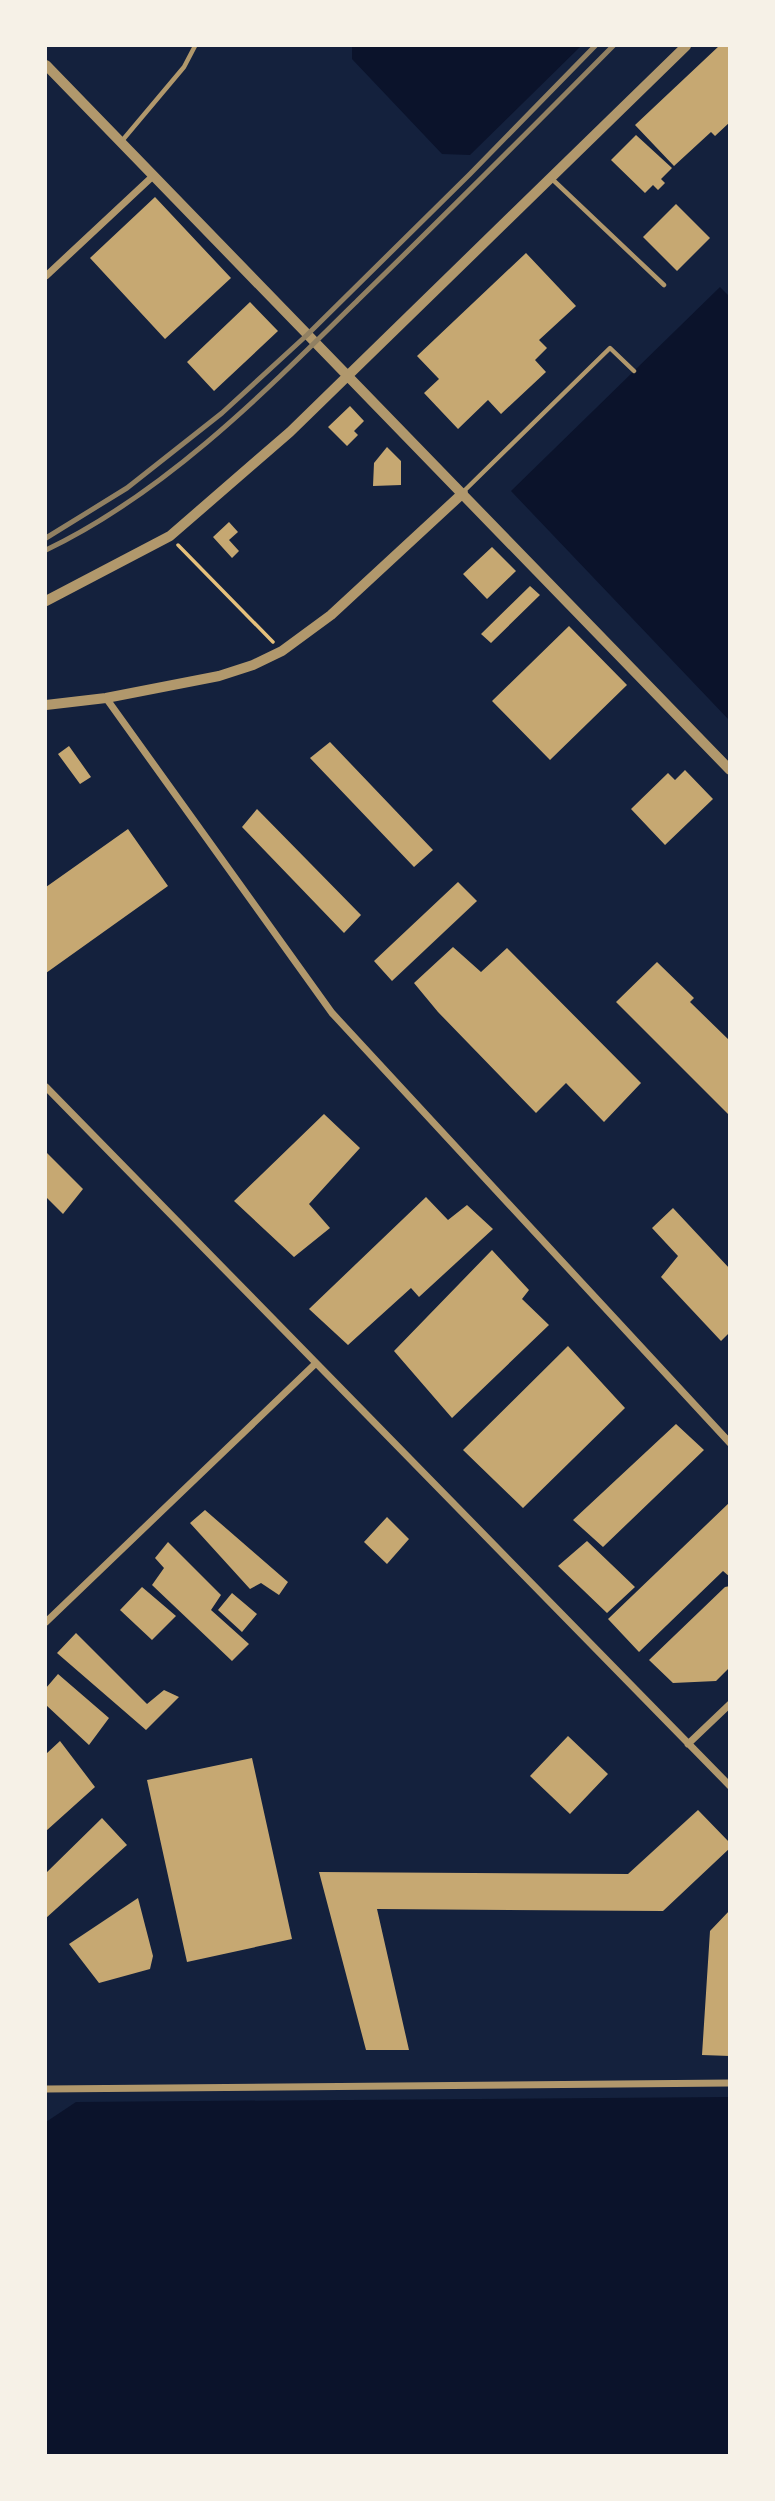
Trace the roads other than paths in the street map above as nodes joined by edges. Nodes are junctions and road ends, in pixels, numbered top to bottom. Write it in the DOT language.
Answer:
graph roads {
  1 [pos="195,46"];
  2 [pos="686,46"];
  3 [pos="46,65"];
  4 [pos="121,143"];
  5 [pos="153,177"];
  6 [pos="550,177"];
  7 [pos="46,276"];
  8 [pos="664,285"];
  9 [pos="634,371"];
  10 [pos="346,375"];
  11 [pos="463,493"];
  12 [pos="46,601"];
  13 [pos="106,698"];
  14 [pos="46,705"];
  15 [pos="730,769"];
  16 [pos="46,1087"];
  17 [pos="315,1363"];
  18 [pos="730,1443"];
  19 [pos="46,1622"];
  20 [pos="730,1704"];
  21 [pos="688,1744"];
  22 [pos="730,1786"];
  23 [pos="730,2083"];
  24 [pos="46,2089"];
  1 -- 4 [label="lane"];
  2 -- 6 [label="street"];
  3 -- 4 [label="street"];
  4 -- 5 [label="street"];
  5 -- 7 [label="street"];
  5 -- 10 [label="street"];
  6 -- 8 [label="lane"];
  6 -- 10 [label="street"];
  9 -- 11 [label="lane"];
  10 -- 11 [label="street"];
  10 -- 12 [label="street"];
  11 -- 13 [label="street"];
  11 -- 15 [label="street"];
  13 -- 14 [label="street"];
  13 -- 18 [label="street"];
  16 -- 17 [label="street"];
  17 -- 19 [label="street"];
  17 -- 21 [label="street"];
  20 -- 21 [label="street"];
  21 -- 22 [label="street"];
  23 -- 24 [label="street"];
}
